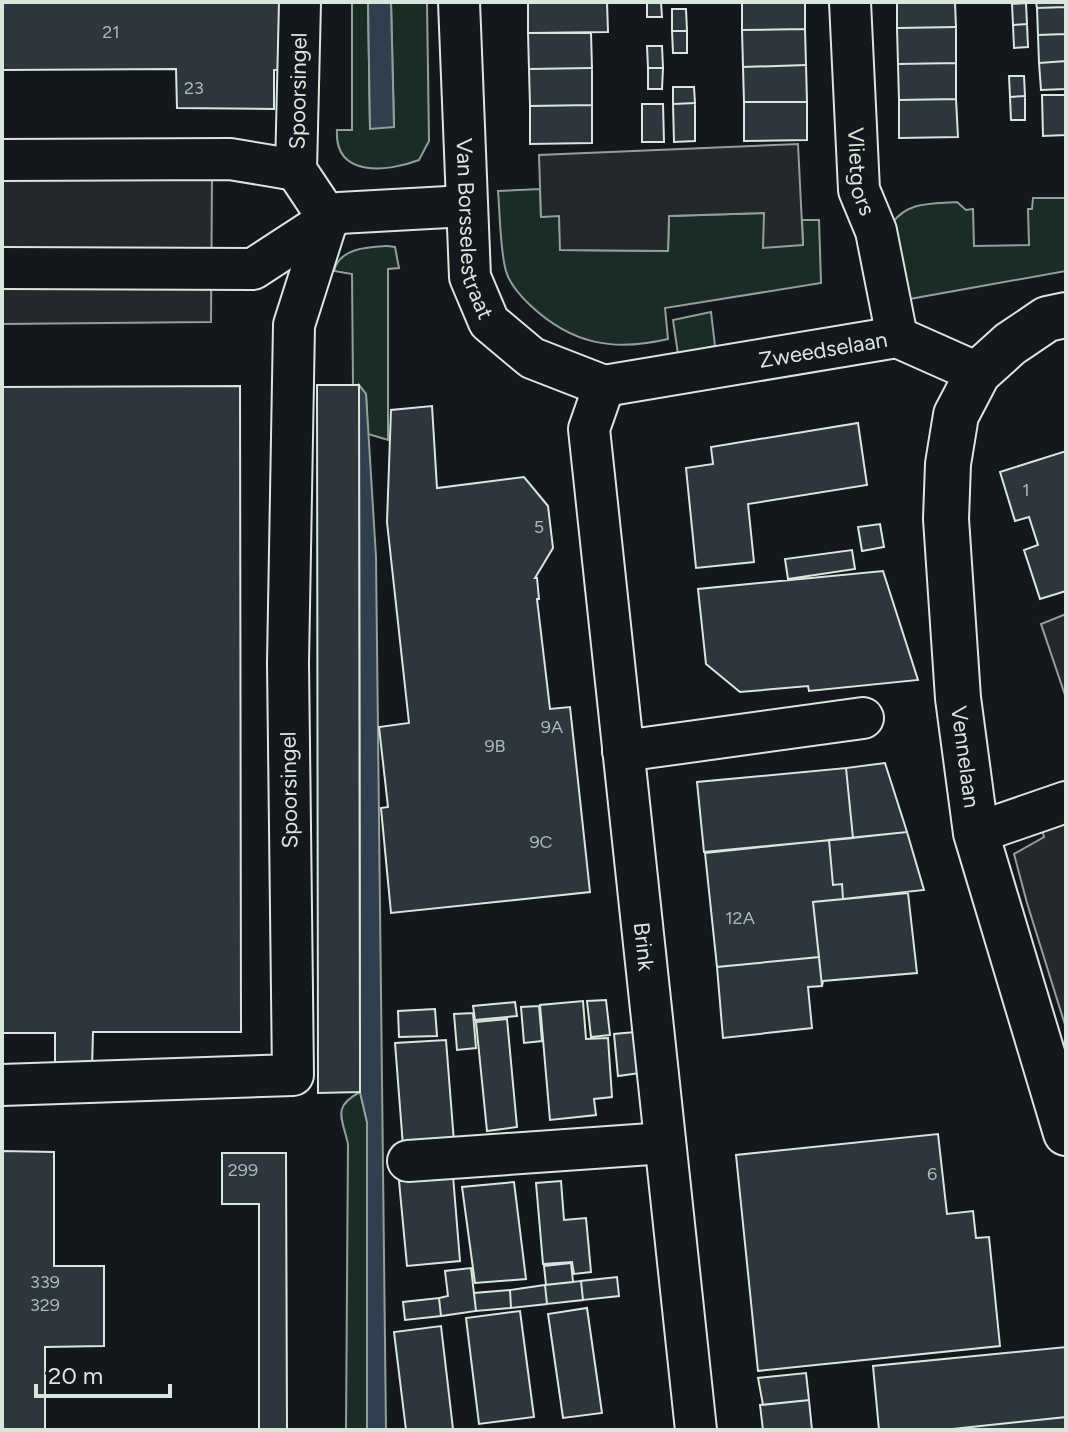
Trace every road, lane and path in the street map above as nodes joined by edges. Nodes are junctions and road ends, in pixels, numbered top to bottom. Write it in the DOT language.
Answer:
graph roads {
  1 [pos="300,2"];
  2 [pos="459,2"];
  3 [pos="850,2"];
  4 [pos="2,160"];
  5 [pos="296,170"];
  6 [pos="466,206"];
  7 [pos="328,218"];
  8 [pos="2,268"];
  9 [pos="1066,315"];
  10 [pos="897,337"];
  11 [pos="978,373"];
  12 [pos="604,386"];
  13 [pos="863,718"];
  14 [pos="623,751"];
  15 [pos="1066,802"];
  16 [pos="976,833"];
  17 [pos="2,1085"];
  18 [pos="1066,1133"];
  19 [pos="665,1143"];
  20 [pos="408,1161"];
  21 [pos="696,1430"];
  1 -- 5 [label="street, Spoorsingel"];
  2 -- 6 [label="street, Van Borsselestraat"];
  3 -- 10 [label="street, Vlietgors"];
  4 -- 5 [label="street"];
  5 -- 7 [label="street, Spoorsingel"];
  6 -- 7 [label="street"];
  6 -- 12 [label="street, Van Borsselestraat"];
  7 -- 8 [label="street"];
  7 -- 17 [label="street, Spoorsingel"];
  9 -- 11 [label="street"];
  10 -- 11 [label="street, Zweedselaan"];
  10 -- 12 [label="street, Zweedselaan"];
  11 -- 16 [label="street, Vennelaan"];
  12 -- 14 [label="street, Brink"];
  13 -- 14 [label="street"];
  14 -- 19 [label="street, Brink"];
  15 -- 16 [label="street"];
  16 -- 18 [label="street, Vennelaan"];
  19 -- 20 [label="street"];
  19 -- 21 [label="street, Brink"];
}
